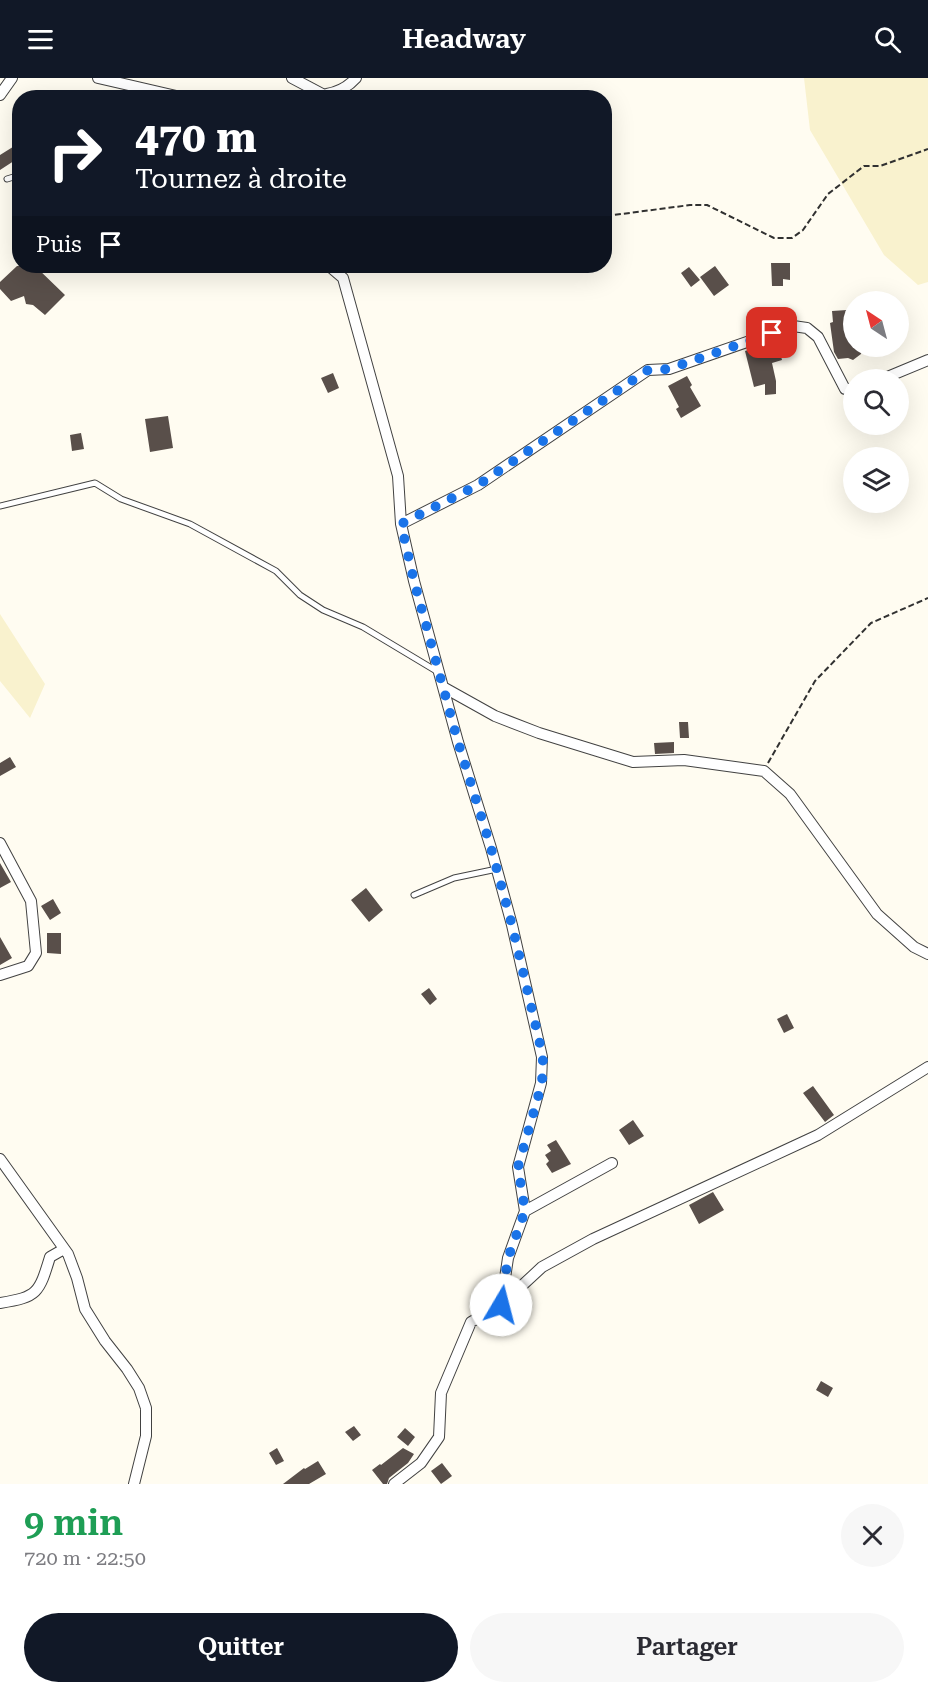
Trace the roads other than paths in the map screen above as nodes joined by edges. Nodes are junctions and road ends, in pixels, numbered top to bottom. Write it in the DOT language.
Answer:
graph roads {
  1 [pos="12,78"];
  2 [pos="98,78"];
  3 [pos="292,78"];
  4 [pos="356,78"];
  5 [pos="150,90"];
  6 [pos="313,90"];
  7 [pos="338,90"];
  8 [pos="0,95"];
  9 [pos="12,177"];
  10 [pos="7,179"];
  11 [pos="337,273"];
  12 [pos="341,273"];
  13 [pos="343,278"];
  14 [pos="928,360"];
  15 [pos="906,369"];
  16 [pos="843,385"];
  17 [pos="0,506"];
  18 [pos="401,524"];
  19 [pos="439,673"];
  20 [pos="443,687"];
  21 [pos="0,843"];
  22 [pos="497,869"];
  23 [pos="414,895"];
  24 [pos="928,954"];
  25 [pos="0,975"];
  26 [pos="928,1067"];
  27 [pos="0,1159"];
  28 [pos="612,1163"];
  29 [pos="525,1211"];
  30 [pos="64,1249"];
  31 [pos="0,1304"];
  32 [pos="501,1305"];
  33 [pos="134,1484"];
  34 [pos="394,1484"];
  1 -- 8 [label="street"];
  2 -- 5 [label="street"];
  3 -- 6 [label="street"];
  4 -- 7 [label="street"];
  9 -- 10 [label="lane"];
  11 -- 13 [label="street"];
  12 -- 13 [label="street"];
  13 -- 18 [label="street"];
  14 -- 15 [label="street"];
  16 -- 18 [label="street"];
  17 -- 19 [label="lane"];
  18 -- 19 [label="street"];
  19 -- 20 [label="street"];
  20 -- 22 [label="street"];
  20 -- 24 [label="street"];
  21 -- 25 [label="street"];
  22 -- 23 [label="lane"];
  22 -- 29 [label="street"];
  26 -- 32 [label="street"];
  27 -- 30 [label="street"];
  28 -- 29 [label="street"];
  29 -- 32 [label="street"];
  30 -- 31 [label="street"];
  30 -- 33 [label="street"];
  32 -- 34 [label="street"];
}
